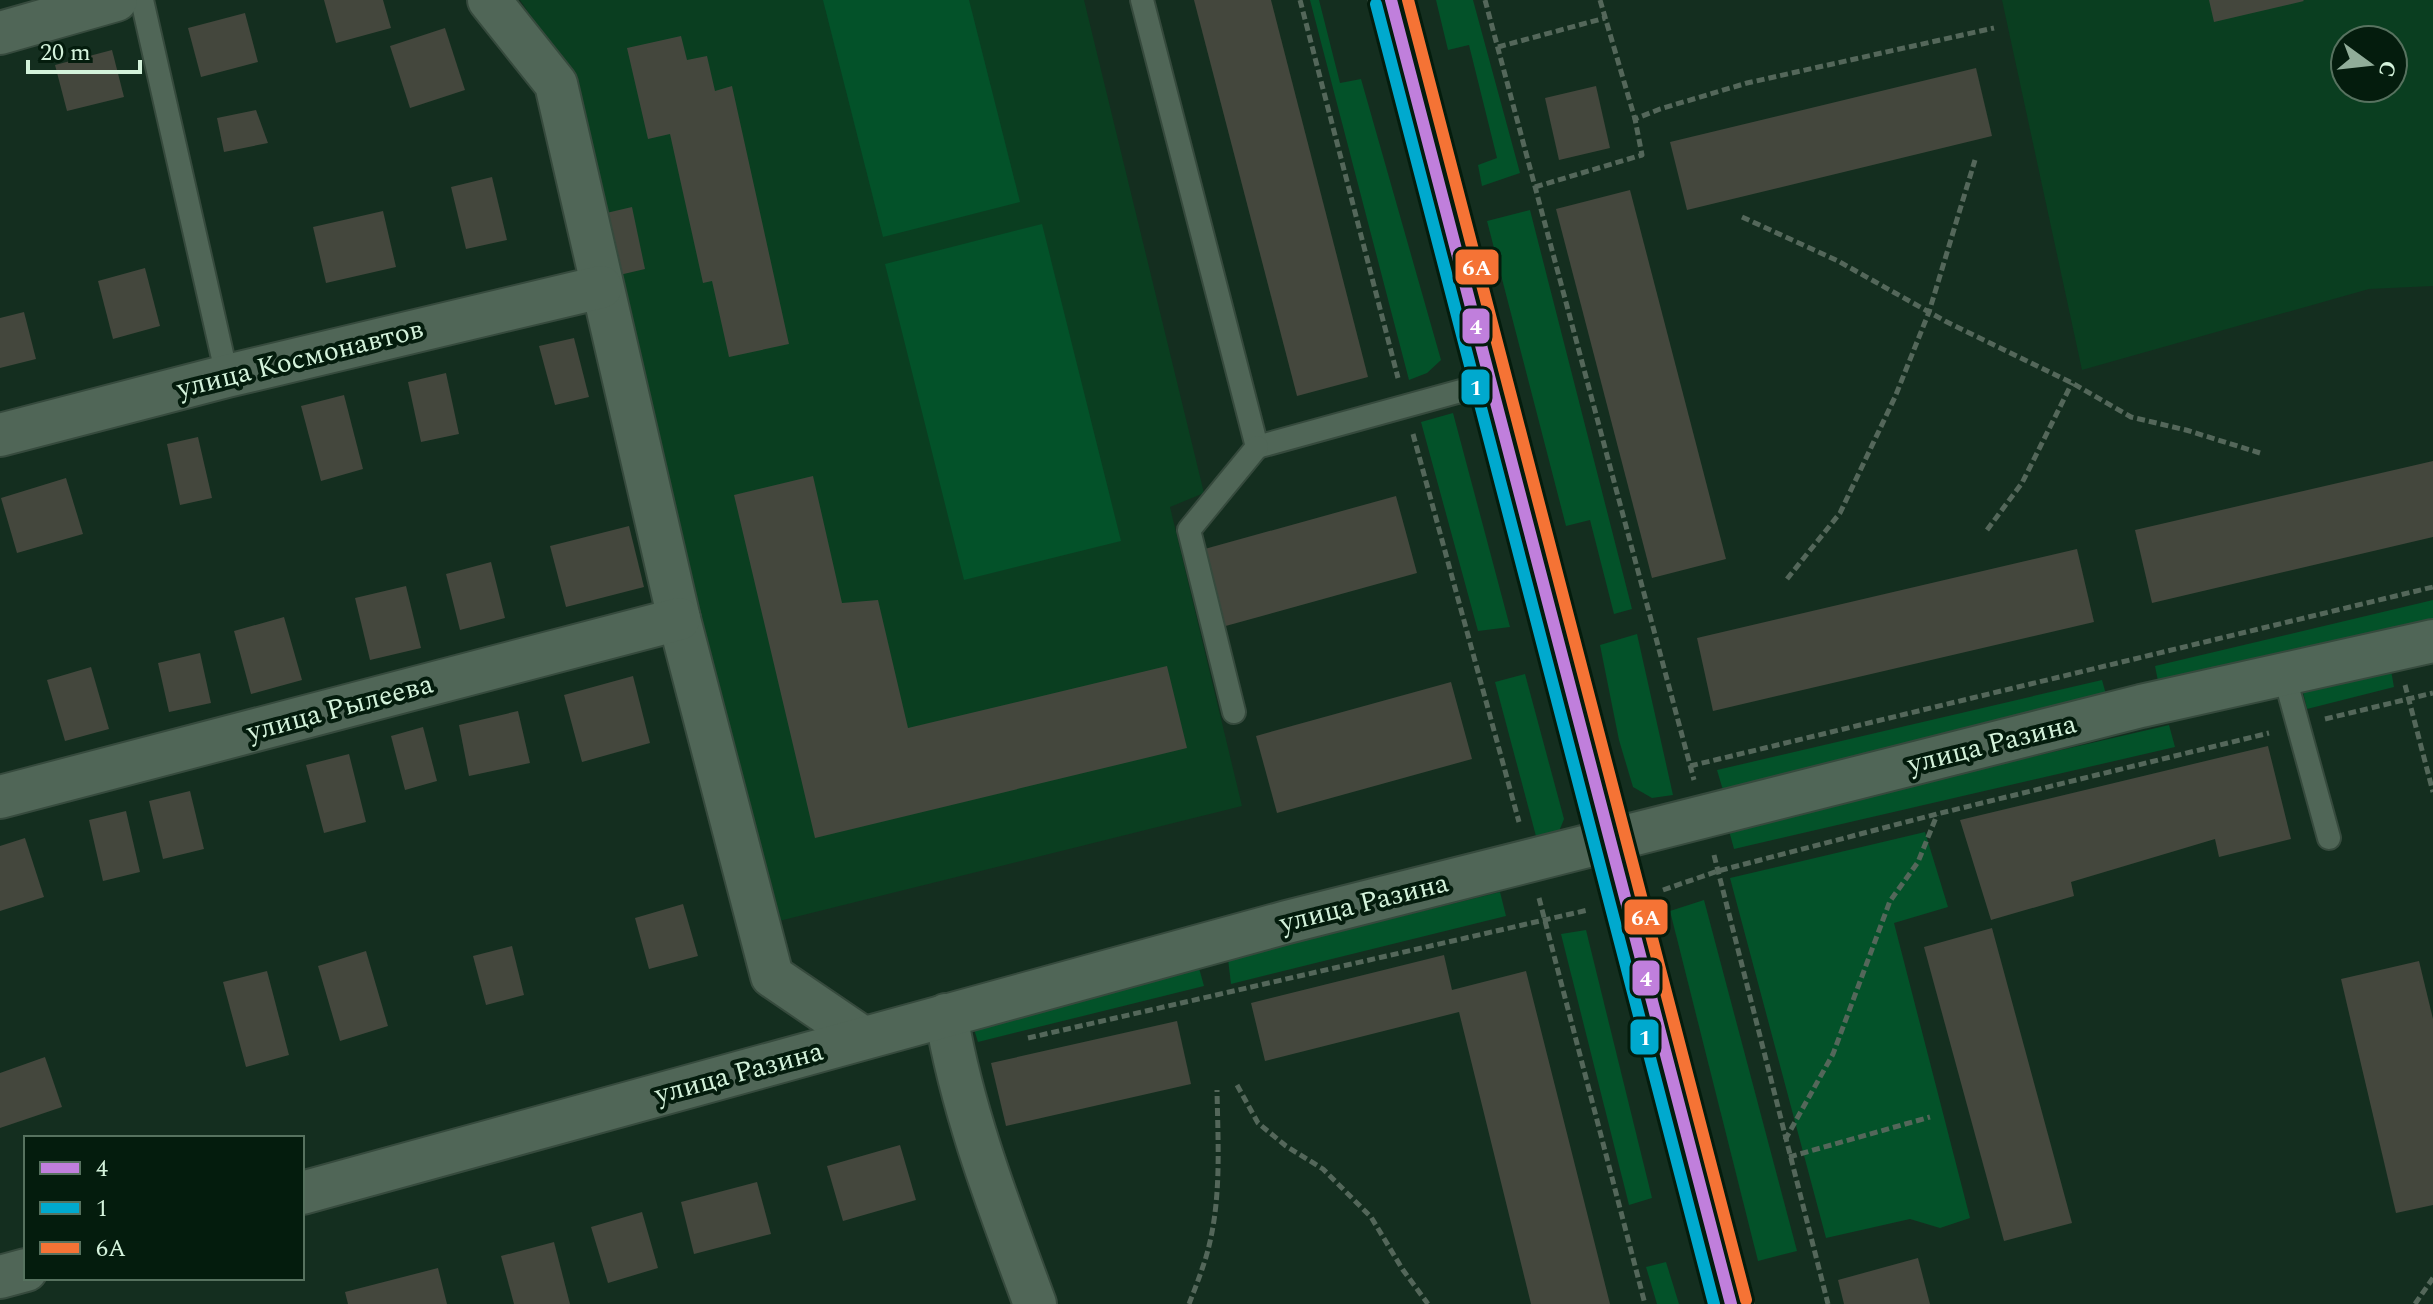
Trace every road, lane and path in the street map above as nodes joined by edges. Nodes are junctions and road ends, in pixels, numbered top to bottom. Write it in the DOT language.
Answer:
graph roads {
  1 [pos="116,0"];
  2 [pos="142,0"];
  3 [pos="489,0"];
  4 [pos="1142,0"];
  5 [pos="1300,0"];
  6 [pos="1391,0"];
  7 [pos="1485,0"];
  8 [pos="1600,0"];
  9 [pos="1605,18"];
  10 [pos="1994,28"];
  11 [pos="0,33"];
  12 [pos="1498,47"];
  13 [pos="1635,119"];
  14 [pos="1975,160"];
  15 [pos="1535,187"];
  16 [pos="1742,217"];
  17 [pos="601,287"];
  18 [pos="1929,312"];
  19 [pos="227,376"];
  20 [pos="1490,383"];
  21 [pos="2072,383"];
  22 [pos="1405,405"];
  23 [pos="0,435"];
  24 [pos="1257,447"];
  25 [pos="2260,453"];
  26 [pos="1987,530"];
  27 [pos="1787,579"];
  28 [pos="2433,587"];
  29 [pos="679,619"];
  30 [pos="2414,646"];
  31 [pos="2284,674"];
  32 [pos="2433,693"];
  33 [pos="2408,699"];
  34 [pos="1234,712"];
  35 [pos="2297,726"];
  36 [pos="1690,766"];
  37 [pos="2433,792"];
  38 [pos="0,797"];
  39 [pos="1937,814"];
  40 [pos="1704,816"];
  41 [pos="2329,838"];
  42 [pos="1608,840"];
  43 [pos="1529,861"];
  44 [pos="1718,871"];
  45 [pos="1625,902"];
  46 [pos="1546,920"];
  47 [pos="946,1015"];
  48 [pos="863,1038"];
  49 [pos="1015,1041"];
  50 [pos="1237,1085"];
  51 [pos="1217,1090"];
  52 [pos="1930,1117"];
  53 [pos="1785,1140"];
  54 [pos="1789,1157"];
  55 [pos="304,1192"];
  56 [pos="24,1271"];
  57 [pos="0,1277"];
  58 [pos="2433,1278"];
  59 [pos="1035,1304"];
  60 [pos="1189,1304"];
  61 [pos="1428,1304"];
  62 [pos="1645,1304"];
  63 [pos="1731,1304"];
  64 [pos="1828,1304"];
  65 [pos="2415,1304"];
  1 -- 11 [label="street"];
  2 -- 19 [label="lane"];
  3 -- 17 [label="street"];
  4 -- 24 [label="lane"];
  5 -- 22 [label="path"];
  6 -- 20 [label="street"];
  7 -- 12 [label="path"];
  8 -- 9 [label="path"];
  9 -- 12 [label="path"];
  9 -- 13 [label="path"];
  10 -- 13 [label="path"];
  12 -- 15 [label="path"];
  13 -- 15 [label="path"];
  14 -- 18 [label="path"];
  15 -- 36 [label="path"];
  16 -- 18 [label="path"];
  17 -- 19 [label="street, улица Космонавтов"];
  17 -- 29 [label="street"];
  18 -- 21 [label="path"];
  18 -- 27 [label="path"];
  19 -- 23 [label="street, улица Космонавтов"];
  20 -- 22 [label="lane"];
  20 -- 42 [label="street"];
  21 -- 25 [label="path"];
  21 -- 26 [label="path"];
  22 -- 24 [label="lane"];
  22 -- 43 [label="path"];
  24 -- 34 [label="lane"];
  28 -- 36 [label="path"];
  29 -- 38 [label="street, улица Рылеева"];
  29 -- 48 [label="street"];
  30 -- 31 [label="street, улица Разина"];
  30 -- 33 [label="path"];
  31 -- 35 [label="lane"];
  31 -- 40 [label="street, улица Разина"];
  32 -- 33 [label="path"];
  33 -- 35 [label="path"];
  33 -- 37 [label="path"];
  35 -- 39 [label="path"];
  35 -- 41 [label="lane"];
  36 -- 40 [label="path"];
  39 -- 44 [label="path"];
  39 -- 53 [label="path"];
  40 -- 42 [label="street, улица Разина"];
  40 -- 44 [label="path"];
  42 -- 43 [label="street, улица Разина"];
  42 -- 45 [label="street"];
  43 -- 46 [label="path"];
  43 -- 47 [label="street, улица Разина"];
  44 -- 45 [label="path"];
  44 -- 53 [label="path"];
  45 -- 46 [label="path"];
  45 -- 63 [label="street"];
  46 -- 49 [label="path"];
  46 -- 62 [label="path"];
  47 -- 48 [label="street, улица Разина"];
  47 -- 59 [label="street"];
  48 -- 55 [label="street, улица Разина"];
  50 -- 61 [label="path"];
  51 -- 60 [label="path"];
  52 -- 54 [label="path"];
  53 -- 54 [label="path"];
  54 -- 64 [label="path"];
  56 -- 57 [label="street"];
  58 -- 65 [label="path"];
}
